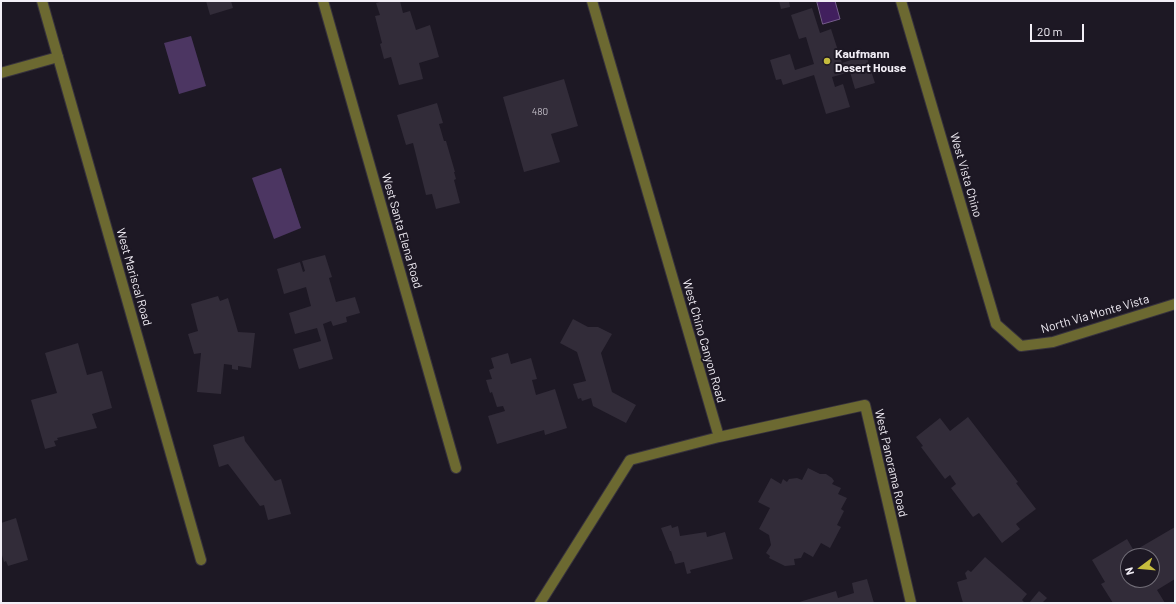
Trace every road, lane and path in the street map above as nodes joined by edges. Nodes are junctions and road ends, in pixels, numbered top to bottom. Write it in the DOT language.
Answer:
graph roads {
  1 [pos="42,1"];
  2 [pos="323,1"];
  3 [pos="592,1"];
  4 [pos="901,1"];
  5 [pos="58,57"];
  6 [pos="1,73"];
  7 [pos="1175,304"];
  8 [pos="1021,346"];
  9 [pos="719,437"];
  10 [pos="456,468"];
  11 [pos="201,560"];
  12 [pos="540,603"];
  13 [pos="910,603"];
  1 -- 5 [label="street, West Mariscal Road"];
  2 -- 10 [label="street, West Santa Elena Road"];
  3 -- 9 [label="street, West Chino Canyon Road"];
  4 -- 8 [label="street, West Vista Chino"];
  5 -- 6 [label="street"];
  5 -- 11 [label="street, West Mariscal Road"];
  7 -- 8 [label="street, North Via Monte Vista"];
  9 -- 12 [label="street"];
  9 -- 13 [label="street, West Panorama Road"];
}
